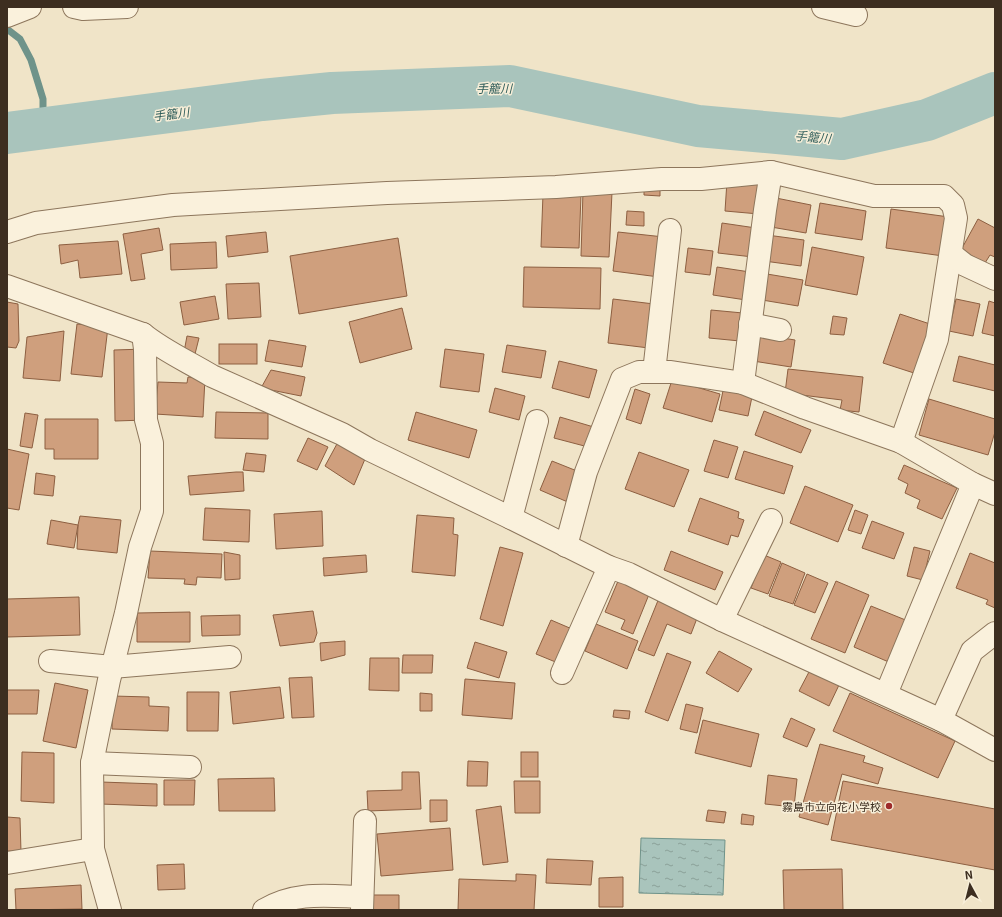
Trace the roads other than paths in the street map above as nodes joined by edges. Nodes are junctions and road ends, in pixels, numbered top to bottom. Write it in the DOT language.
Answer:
graph roads {
  1 [pos="30,7"];
  2 [pos="74,7"];
  3 [pos="126,7"];
  4 [pos="823,7"];
  5 [pos="856,15"];
  6 [pos="7,16"];
  7 [pos="771,172"];
  8 [pos="670,230"];
  9 [pos="7,232"];
  10 [pos="952,254"];
  11 [pos="995,278"];
  12 [pos="7,286"];
  13 [pos="750,324"];
  14 [pos="780,330"];
  15 [pos="142,334"];
  16 [pos="654,372"];
  17 [pos="743,383"];
  18 [pos="537,421"];
  19 [pos="901,442"];
  20 [pos="973,484"];
  21 [pos="995,494"];
  22 [pos="511,518"];
  23 [pos="771,520"];
  24 [pos="566,546"];
  25 [pos="609,567"];
  26 [pos="722,620"];
  27 [pos="995,633"];
  28 [pos="230,657"];
  29 [pos="50,661"];
  30 [pos="112,666"];
  31 [pos="562,673"];
  32 [pos="886,694"];
  33 [pos="941,720"];
  34 [pos="995,750"];
  35 [pos="92,763"];
  36 [pos="190,767"];
  37 [pos="365,821"];
  38 [pos="94,849"];
  39 [pos="7,863"];
  40 [pos="362,904"];
  41 [pos="110,910"];
  42 [pos="264,910"];
  1 -- 6 [label="street"];
  2 -- 3 [label="street"];
  4 -- 5 [label="street"];
  7 -- 9 [label="street"];
  7 -- 10 [label="street"];
  7 -- 13 [label="street"];
  8 -- 16 [label="street"];
  10 -- 11 [label="street"];
  10 -- 19 [label="street"];
  12 -- 15 [label="street"];
  13 -- 14 [label="street"];
  13 -- 17 [label="street"];
  15 -- 22 [label="street"];
  15 -- 30 [label="street"];
  16 -- 17 [label="street"];
  16 -- 24 [label="street"];
  17 -- 19 [label="street"];
  18 -- 22 [label="street"];
  19 -- 20 [label="street"];
  20 -- 21 [label="street"];
  20 -- 32 [label="street"];
  22 -- 24 [label="street"];
  23 -- 26 [label="street"];
  24 -- 25 [label="street"];
  25 -- 26 [label="street"];
  25 -- 31 [label="street"];
  26 -- 32 [label="street"];
  27 -- 33 [label="street"];
  28 -- 30 [label="street"];
  29 -- 30 [label="street"];
  30 -- 35 [label="street"];
  32 -- 33 [label="street"];
  33 -- 34 [label="street"];
  35 -- 36 [label="street"];
  35 -- 38 [label="street"];
  37 -- 40 [label="street"];
  38 -- 39 [label="street"];
  38 -- 41 [label="street"];
  40 -- 42 [label="street"];
}
